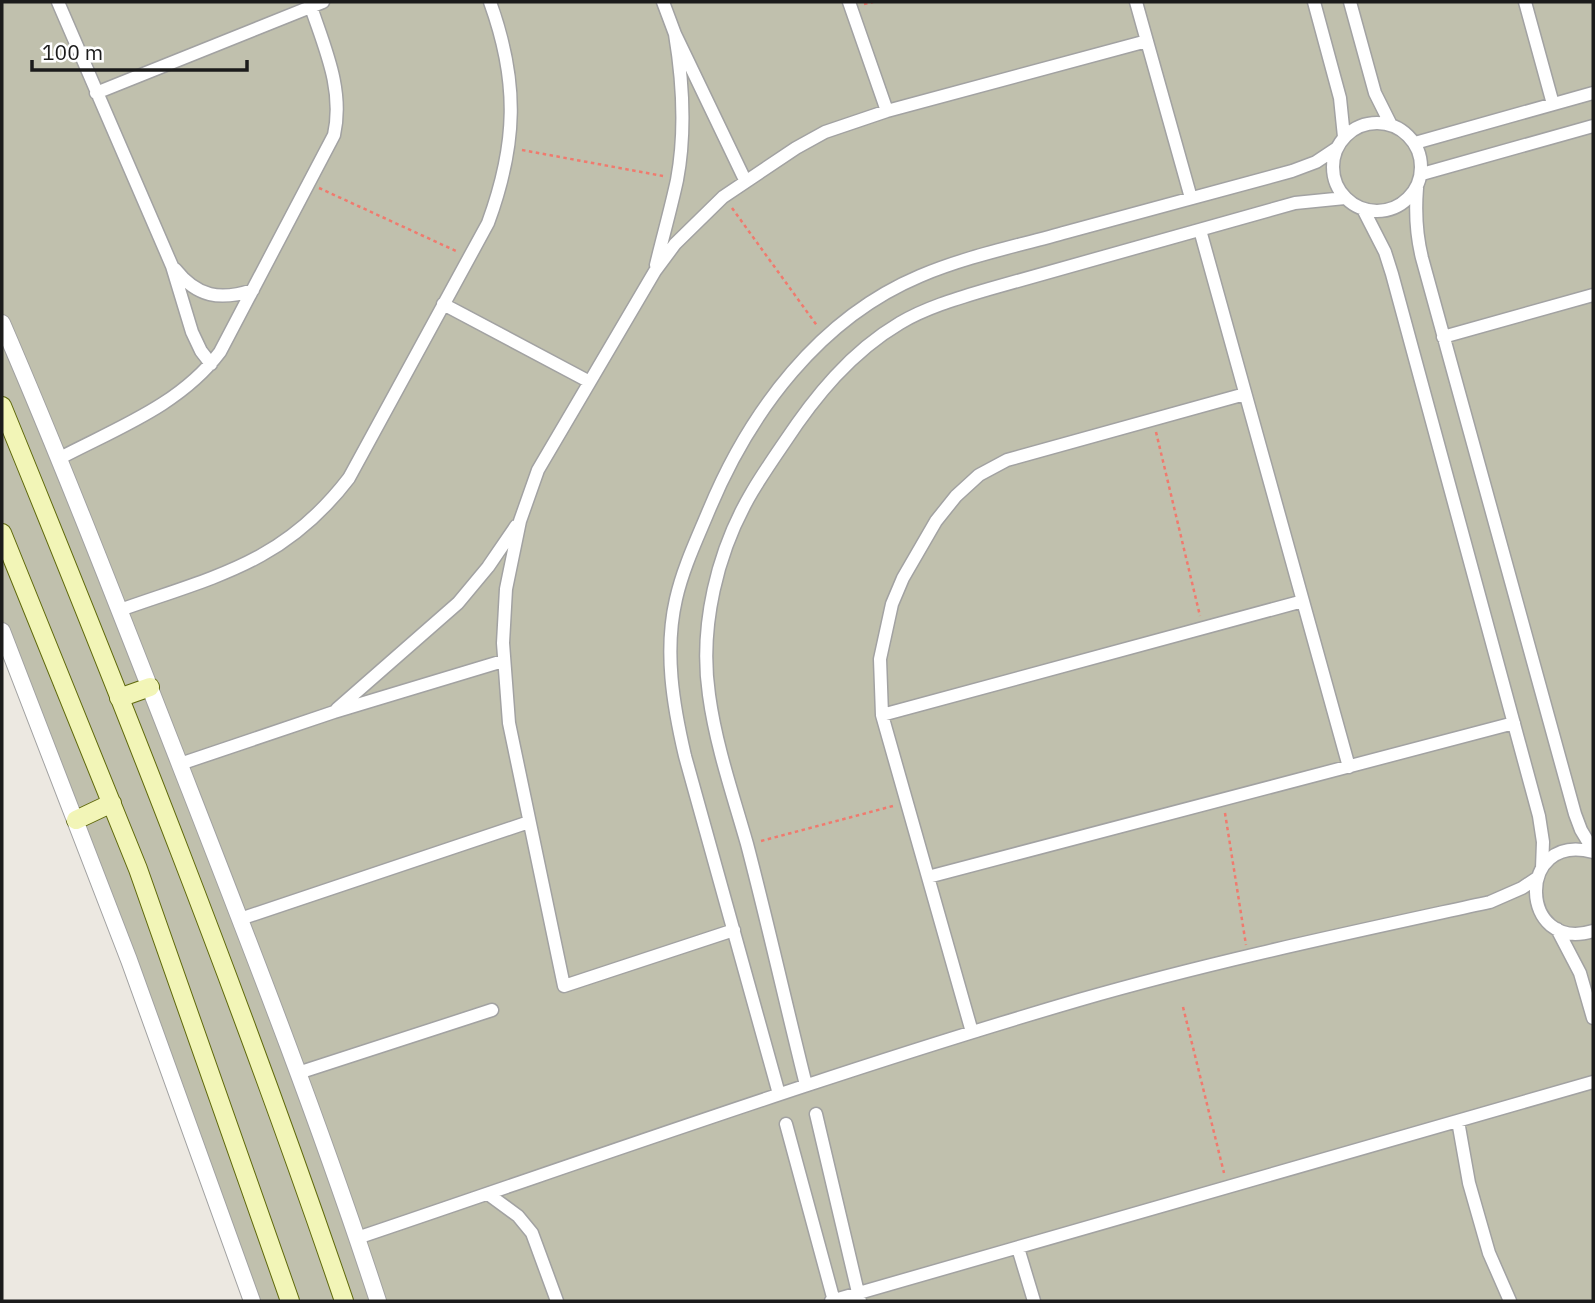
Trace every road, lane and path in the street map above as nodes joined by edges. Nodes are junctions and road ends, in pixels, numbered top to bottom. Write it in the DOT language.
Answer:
graph roads {
  1 [pos="58,2"];
  2 [pos="323,2"];
  3 [pos="490,2"];
  4 [pos="663,2"];
  5 [pos="849,2"];
  6 [pos="1136,2"];
  7 [pos="1314,2"];
  8 [pos="1350,2"];
  9 [pos="1525,2"];
  10 [pos="311,7"];
  11 [pos="675,34"];
  12 [pos="1147,41"];
  13 [pos="96,93"];
  14 [pos="1593,93"];
  15 [pos="1553,104"];
  16 [pos="887,111"];
  17 [pos="1391,125"];
  18 [pos="1593,126"];
  19 [pos="1341,143"];
  20 [pos="1415,144"];
  21 [pos="510,148"];
  22 [pos="1422,174"];
  23 [pos="677,178"];
  24 [pos="745,180"];
  25 [pos="310,184"];
  26 [pos="1417,188"];
  27 [pos="723,197"];
  28 [pos="1191,198"];
  29 [pos="1345,198"];
  30 [pos="1363,209"];
  31 [pos="1200,230"];
  32 [pos="469,257"];
  33 [pos="172,266"];
  34 [pos="655,271"];
  35 [pos="253,290"];
  36 [pos="1593,295"];
  37 [pos="443,304"];
  38 [pos="2,323"];
  39 [pos="1443,337"];
  40 [pos="825,338"];
  41 [pos="211,364"];
  42 [pos="589,381"];
  43 [pos="1245,394"];
  44 [pos="2,406"];
  45 [pos="1153,419"];
  46 [pos="60,458"];
  47 [pos="520,521"];
  48 [pos="2,533"];
  49 [pos="1303,601"];
  50 [pos="120,610"];
  51 [pos="1203,628"];
  52 [pos="2,631"];
  53 [pos="503,661"];
  54 [pos="150,687"];
  55 [pos="119,698"];
  56 [pos="334,712"];
  57 [pos="882,715"];
  58 [pos="1514,723"];
  59 [pos="180,764"];
  60 [pos="1349,766"];
  61 [pos="1223,800"];
  62 [pos="907,802"];
  63 [pos="112,803"];
  64 [pos="76,820"];
  65 [pos="529,821"];
  66 [pos="747,845"];
  67 [pos="1593,851"];
  68 [pos="1539,873"];
  69 [pos="928,877"];
  70 [pos="240,919"];
  71 [pos="1556,929"];
  72 [pos="734,930"];
  73 [pos="1593,931"];
  74 [pos="1248,957"];
  75 [pos="1184,1007"];
  76 [pos="492,1010"];
  77 [pos="1593,1018"];
  78 [pos="972,1032"];
  79 [pos="298,1073"];
  80 [pos="1593,1082"];
  81 [pos="806,1085"];
  82 [pos="779,1094"];
  83 [pos="816,1114"];
  84 [pos="1458,1121"];
  85 [pos="786,1124"];
  86 [pos="1228,1187"];
  87 [pos="488,1194"];
  88 [pos="357,1238"];
  89 [pos="1018,1248"];
  90 [pos="859,1297"];
  91 [pos="252,1301"];
  92 [pos="290,1301"];
  93 [pos="344,1301"];
  94 [pos="378,1301"];
  95 [pos="557,1301"];
  96 [pos="833,1301"];
  97 [pos="1034,1301"];
  98 [pos="1510,1301"];
  1 -- 13 [label="street"];
  2 -- 10 [label="street"];
  3 -- 21 [label="street"];
  4 -- 11 [label="street"];
  5 -- 16 [label="street"];
  6 -- 12 [label="street"];
  7 -- 19 [label="street"];
  8 -- 17 [label="street"];
  9 -- 15 [label="street"];
  10 -- 13 [label="street"];
  10 -- 25 [label="street"];
  11 -- 23 [label="street"];
  11 -- 24 [label="street"];
  12 -- 16 [label="street"];
  12 -- 28 [label="street"];
  13 -- 33 [label="street"];
  14 -- 15 [label="street"];
  15 -- 20 [label="street"];
  16 -- 24 [label="street"];
  17 -- 19 [label="street"];
  17 -- 20 [label="street"];
  18 -- 22 [label="street"];
  19 -- 28 [label="street"];
  19 -- 29 [label="street"];
  20 -- 22 [label="street"];
  21 -- 23 [label="path"];
  21 -- 32 [label="street"];
  22 -- 26 [label="street"];
  23 -- 34 [label="street"];
  24 -- 27 [label="street"];
  25 -- 32 [label="path"];
  25 -- 35 [label="street"];
  26 -- 30 [label="street"];
  26 -- 39 [label="street"];
  27 -- 34 [label="street"];
  27 -- 40 [label="path"];
  28 -- 40 [label="street"];
  29 -- 30 [label="street"];
  29 -- 31 [label="street"];
  30 -- 58 [label="street"];
  31 -- 43 [label="street"];
  31 -- 66 [label="street"];
  32 -- 37 [label="street"];
  33 -- 35 [label="street"];
  33 -- 41 [label="street"];
  34 -- 42 [label="street"];
  35 -- 41 [label="street"];
  36 -- 39 [label="street"];
  37 -- 42 [label="street"];
  37 -- 50 [label="street"];
  38 -- 46 [label="street"];
  39 -- 67 [label="street"];
  40 -- 72 [label="street"];
  41 -- 46 [label="street"];
  42 -- 47 [label="street"];
  43 -- 45 [label="street"];
  43 -- 49 [label="street"];
  44 -- 55 [label="main road"];
  45 -- 51 [label="path"];
  45 -- 57 [label="street"];
  46 -- 50 [label="street"];
  47 -- 53 [label="street"];
  47 -- 56 [label="street"];
  48 -- 63 [label="main road"];
  49 -- 51 [label="street"];
  49 -- 60 [label="street"];
  50 -- 54 [label="street"];
  51 -- 57 [label="street"];
  52 -- 64 [label="street"];
  53 -- 56 [label="street"];
  53 -- 65 [label="street"];
  54 -- 55 [label="main road"];
  54 -- 59 [label="street"];
  55 -- 93 [label="main road"];
  56 -- 59 [label="street"];
  57 -- 62 [label="street"];
  58 -- 60 [label="street"];
  58 -- 68 [label="street"];
  59 -- 70 [label="street"];
  60 -- 61 [label="street"];
  61 -- 69 [label="street"];
  61 -- 74 [label="path"];
  62 -- 66 [label="path"];
  62 -- 69 [label="street"];
  63 -- 64 [label="main road"];
  63 -- 92 [label="main road"];
  64 -- 91 [label="street"];
  65 -- 70 [label="street"];
  65 -- 72 [label="street"];
  66 -- 81 [label="street"];
  67 -- 68 [label="street"];
  68 -- 71 [label="street"];
  68 -- 74 [label="street"];
  69 -- 78 [label="street"];
  70 -- 79 [label="street"];
  71 -- 73 [label="street"];
  71 -- 77 [label="street"];
  72 -- 82 [label="street"];
  74 -- 78 [label="street"];
  75 -- 86 [label="path"];
  76 -- 79 [label="street"];
  78 -- 81 [label="street"];
  79 -- 88 [label="street"];
  80 -- 84 [label="street"];
  81 -- 82 [label="street"];
  82 -- 87 [label="street"];
  83 -- 90 [label="street"];
  84 -- 86 [label="street"];
  84 -- 98 [label="street"];
  85 -- 96 [label="street"];
  86 -- 89 [label="street"];
  87 -- 88 [label="street"];
  87 -- 95 [label="street"];
  88 -- 94 [label="street"];
  89 -- 90 [label="street"];
  89 -- 97 [label="street"];
  90 -- 96 [label="street"];
}
